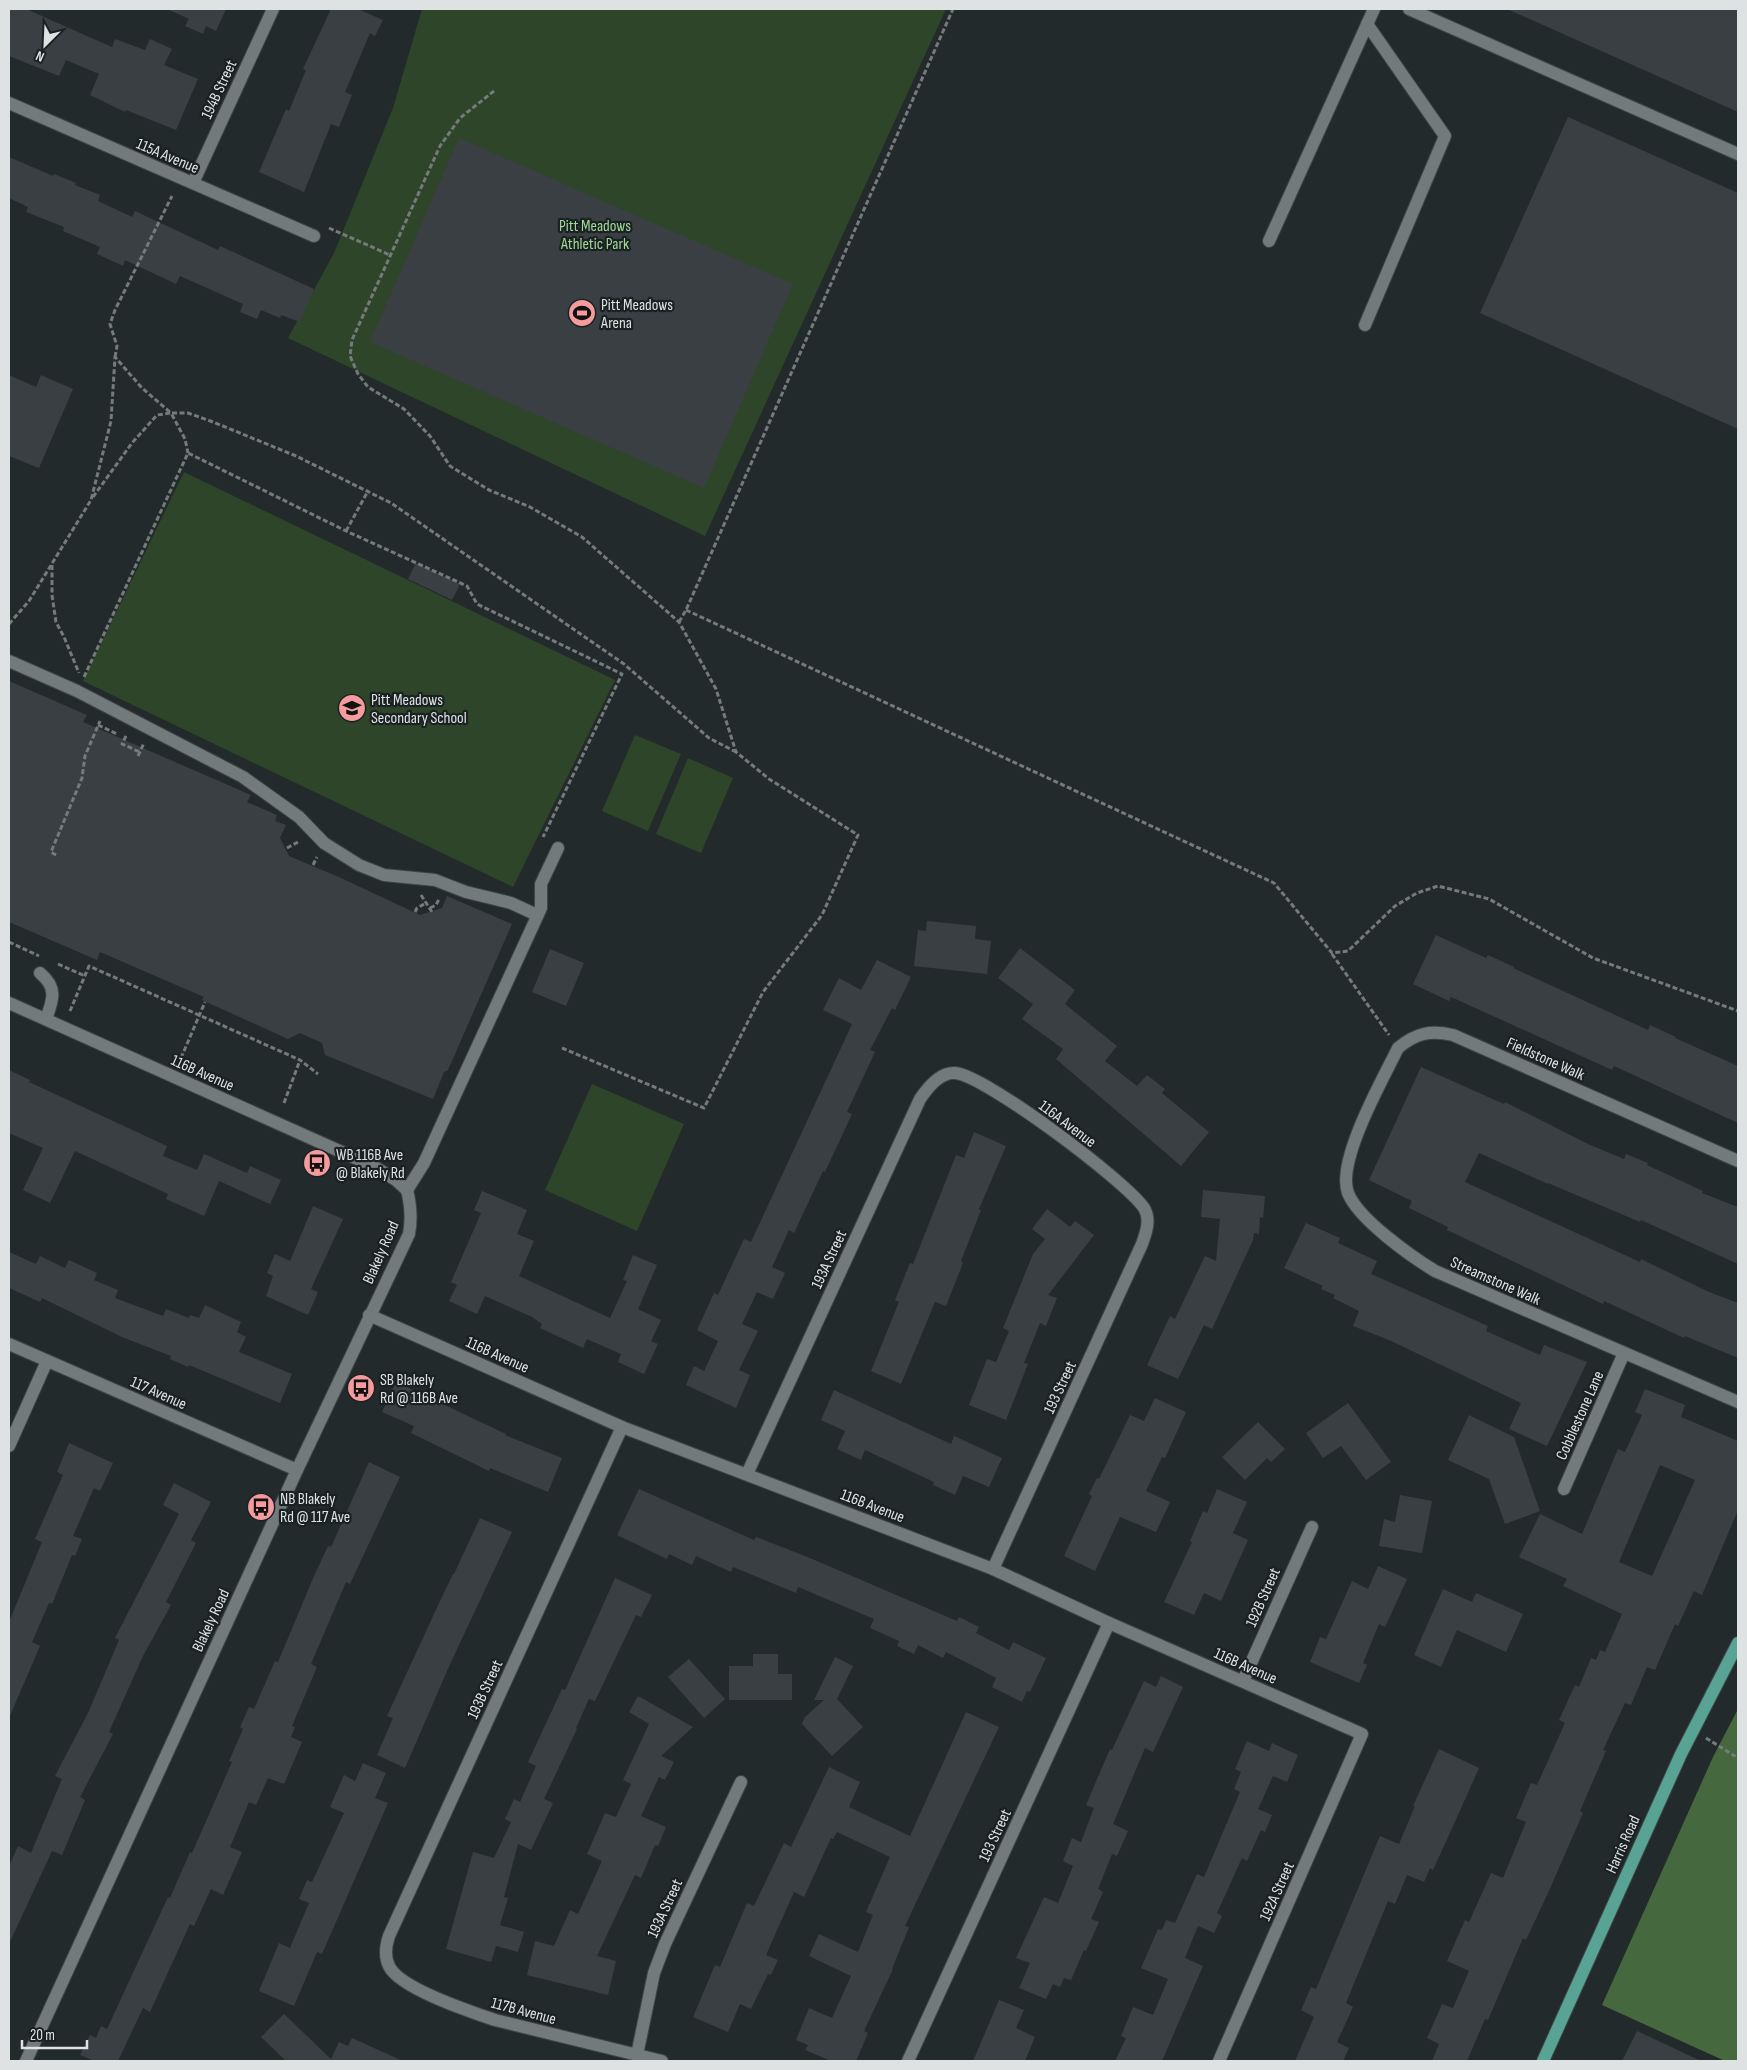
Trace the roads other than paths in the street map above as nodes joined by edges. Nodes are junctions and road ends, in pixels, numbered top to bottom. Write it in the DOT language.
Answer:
graph roads {
  1 [pos="273,9"];
  2 [pos="1374,9"];
  3 [pos="1409,9"];
  4 [pos="1367,24"];
  5 [pos="9,103"];
  6 [pos="1738,154"];
  7 [pos="194,183"];
  8 [pos="314,236"];
  9 [pos="1269,241"];
  10 [pos="1365,325"];
  11 [pos="9,661"];
  12 [pos="558,848"];
  13 [pos="539,912"];
  14 [pos="40,973"];
  15 [pos="9,1003"];
  16 [pos="46,1020"];
  17 [pos="955,1072"];
  18 [pos="1371,1105"];
  19 [pos="1738,1161"];
  20 [pos="407,1190"];
  21 [pos="1148,1218"];
  22 [pos="368,1315"];
  23 [pos="9,1344"];
  24 [pos="1624,1353"];
  25 [pos="47,1361"];
  26 [pos="1738,1402"];
  27 [pos="622,1427"];
  28 [pos="9,1446"];
  29 [pos="297,1470"];
  30 [pos="747,1474"];
  31 [pos="1564,1490"];
  32 [pos="1312,1527"];
  33 [pos="993,1569"];
  34 [pos="1109,1623"];
  35 [pos="1738,1643"];
  36 [pos="1243,1681"];
  37 [pos="1362,1734"];
  38 [pos="741,1782"];
  39 [pos="389,1966"];
  40 [pos="637,2055"];
  41 [pos="26,2061"];
  42 [pos="662,2061"];
  43 [pos="908,2061"];
  44 [pos="1219,2061"];
  45 [pos="1543,2061"];
  1 -- 7 [label="street, 194B Street"];
  2 -- 4 [label="street"];
  3 -- 6 [label="street"];
  4 -- 9 [label="street"];
  4 -- 10 [label="street"];
  5 -- 7 [label="street, 115A Avenue"];
  7 -- 8 [label="street, 115A Avenue"];
  11 -- 13 [label="street"];
  12 -- 13 [label="street"];
  13 -- 20 [label="street"];
  14 -- 16 [label="street"];
  15 -- 16 [label="street, 116B Avenue"];
  16 -- 20 [label="street, 116B Avenue"];
  17 -- 21 [label="street, 116A Avenue"];
  17 -- 30 [label="street, 193A Street"];
  18 -- 19 [label="street, Fieldstone Walk"];
  18 -- 24 [label="street, Streamstone Walk"];
  20 -- 22 [label="street, Blakely Road"];
  21 -- 33 [label="street, 193 Street"];
  22 -- 27 [label="street, 116B Avenue"];
  22 -- 29 [label="street, Blakely Road"];
  23 -- 25 [label="street, 117 Avenue"];
  24 -- 26 [label="street, Streamstone Walk"];
  24 -- 31 [label="street, Cobblestone Lane"];
  25 -- 28 [label="street"];
  25 -- 29 [label="street, 117 Avenue"];
  27 -- 30 [label="street, 116B Avenue"];
  27 -- 39 [label="street, 193B Street"];
  29 -- 41 [label="street, Blakely Road"];
  30 -- 33 [label="street, 116B Avenue"];
  32 -- 36 [label="street, 192B Street"];
  33 -- 34 [label="street, 116B Avenue"];
  34 -- 36 [label="street, 116B Avenue"];
  34 -- 43 [label="street, 193 Street"];
  35 -- 45 [label="main road, Harris Road"];
  36 -- 37 [label="street, 116B Avenue"];
  37 -- 44 [label="street, 192A Street"];
  38 -- 40 [label="street, 193A Street"];
  39 -- 40 [label="street, 117B Avenue"];
  40 -- 42 [label="street, 117B Avenue"];
}
